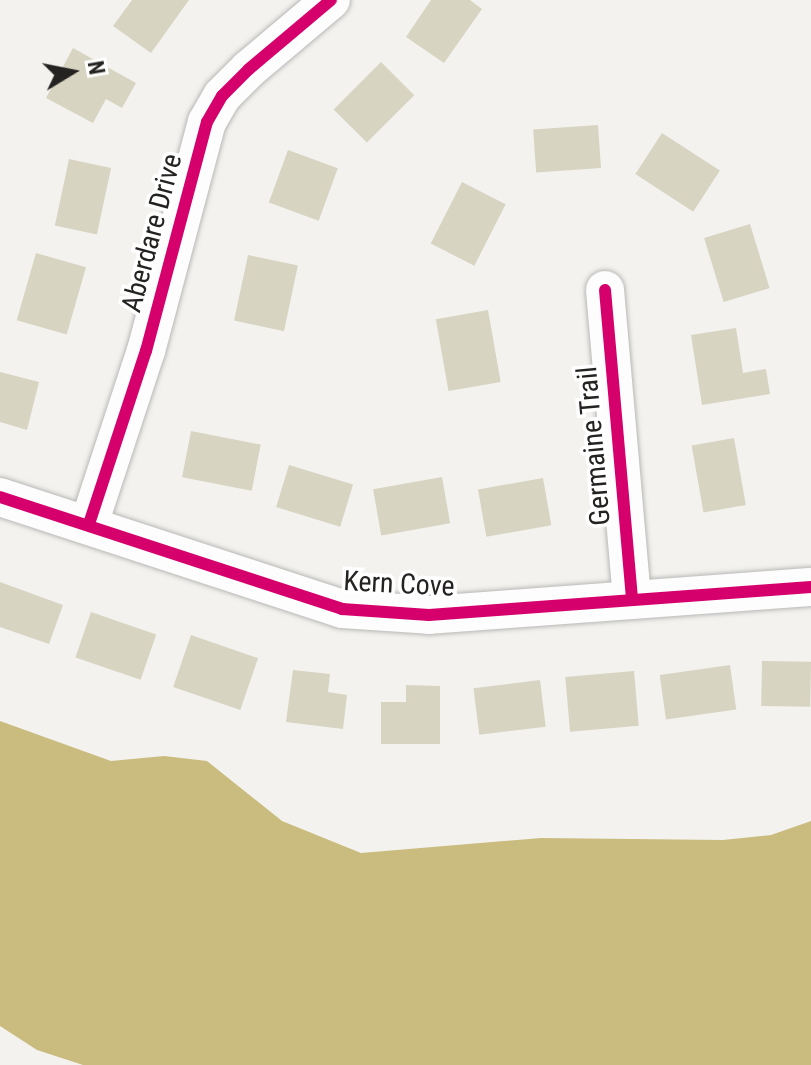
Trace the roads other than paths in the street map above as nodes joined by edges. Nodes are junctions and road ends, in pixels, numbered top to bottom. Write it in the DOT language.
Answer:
graph roads {
  1 [pos="331,0"];
  2 [pos="605,290"];
  3 [pos="0,497"];
  4 [pos="89,524"];
  5 [pos="811,587"];
  6 [pos="632,598"];
  1 -- 4 [label="street, Aberdare Drive"];
  2 -- 6 [label="street, Germaine Trail"];
  3 -- 4 [label="street, Kern Cove"];
  4 -- 6 [label="street, Kern Cove"];
  5 -- 6 [label="street, Kern Cove"];
}
